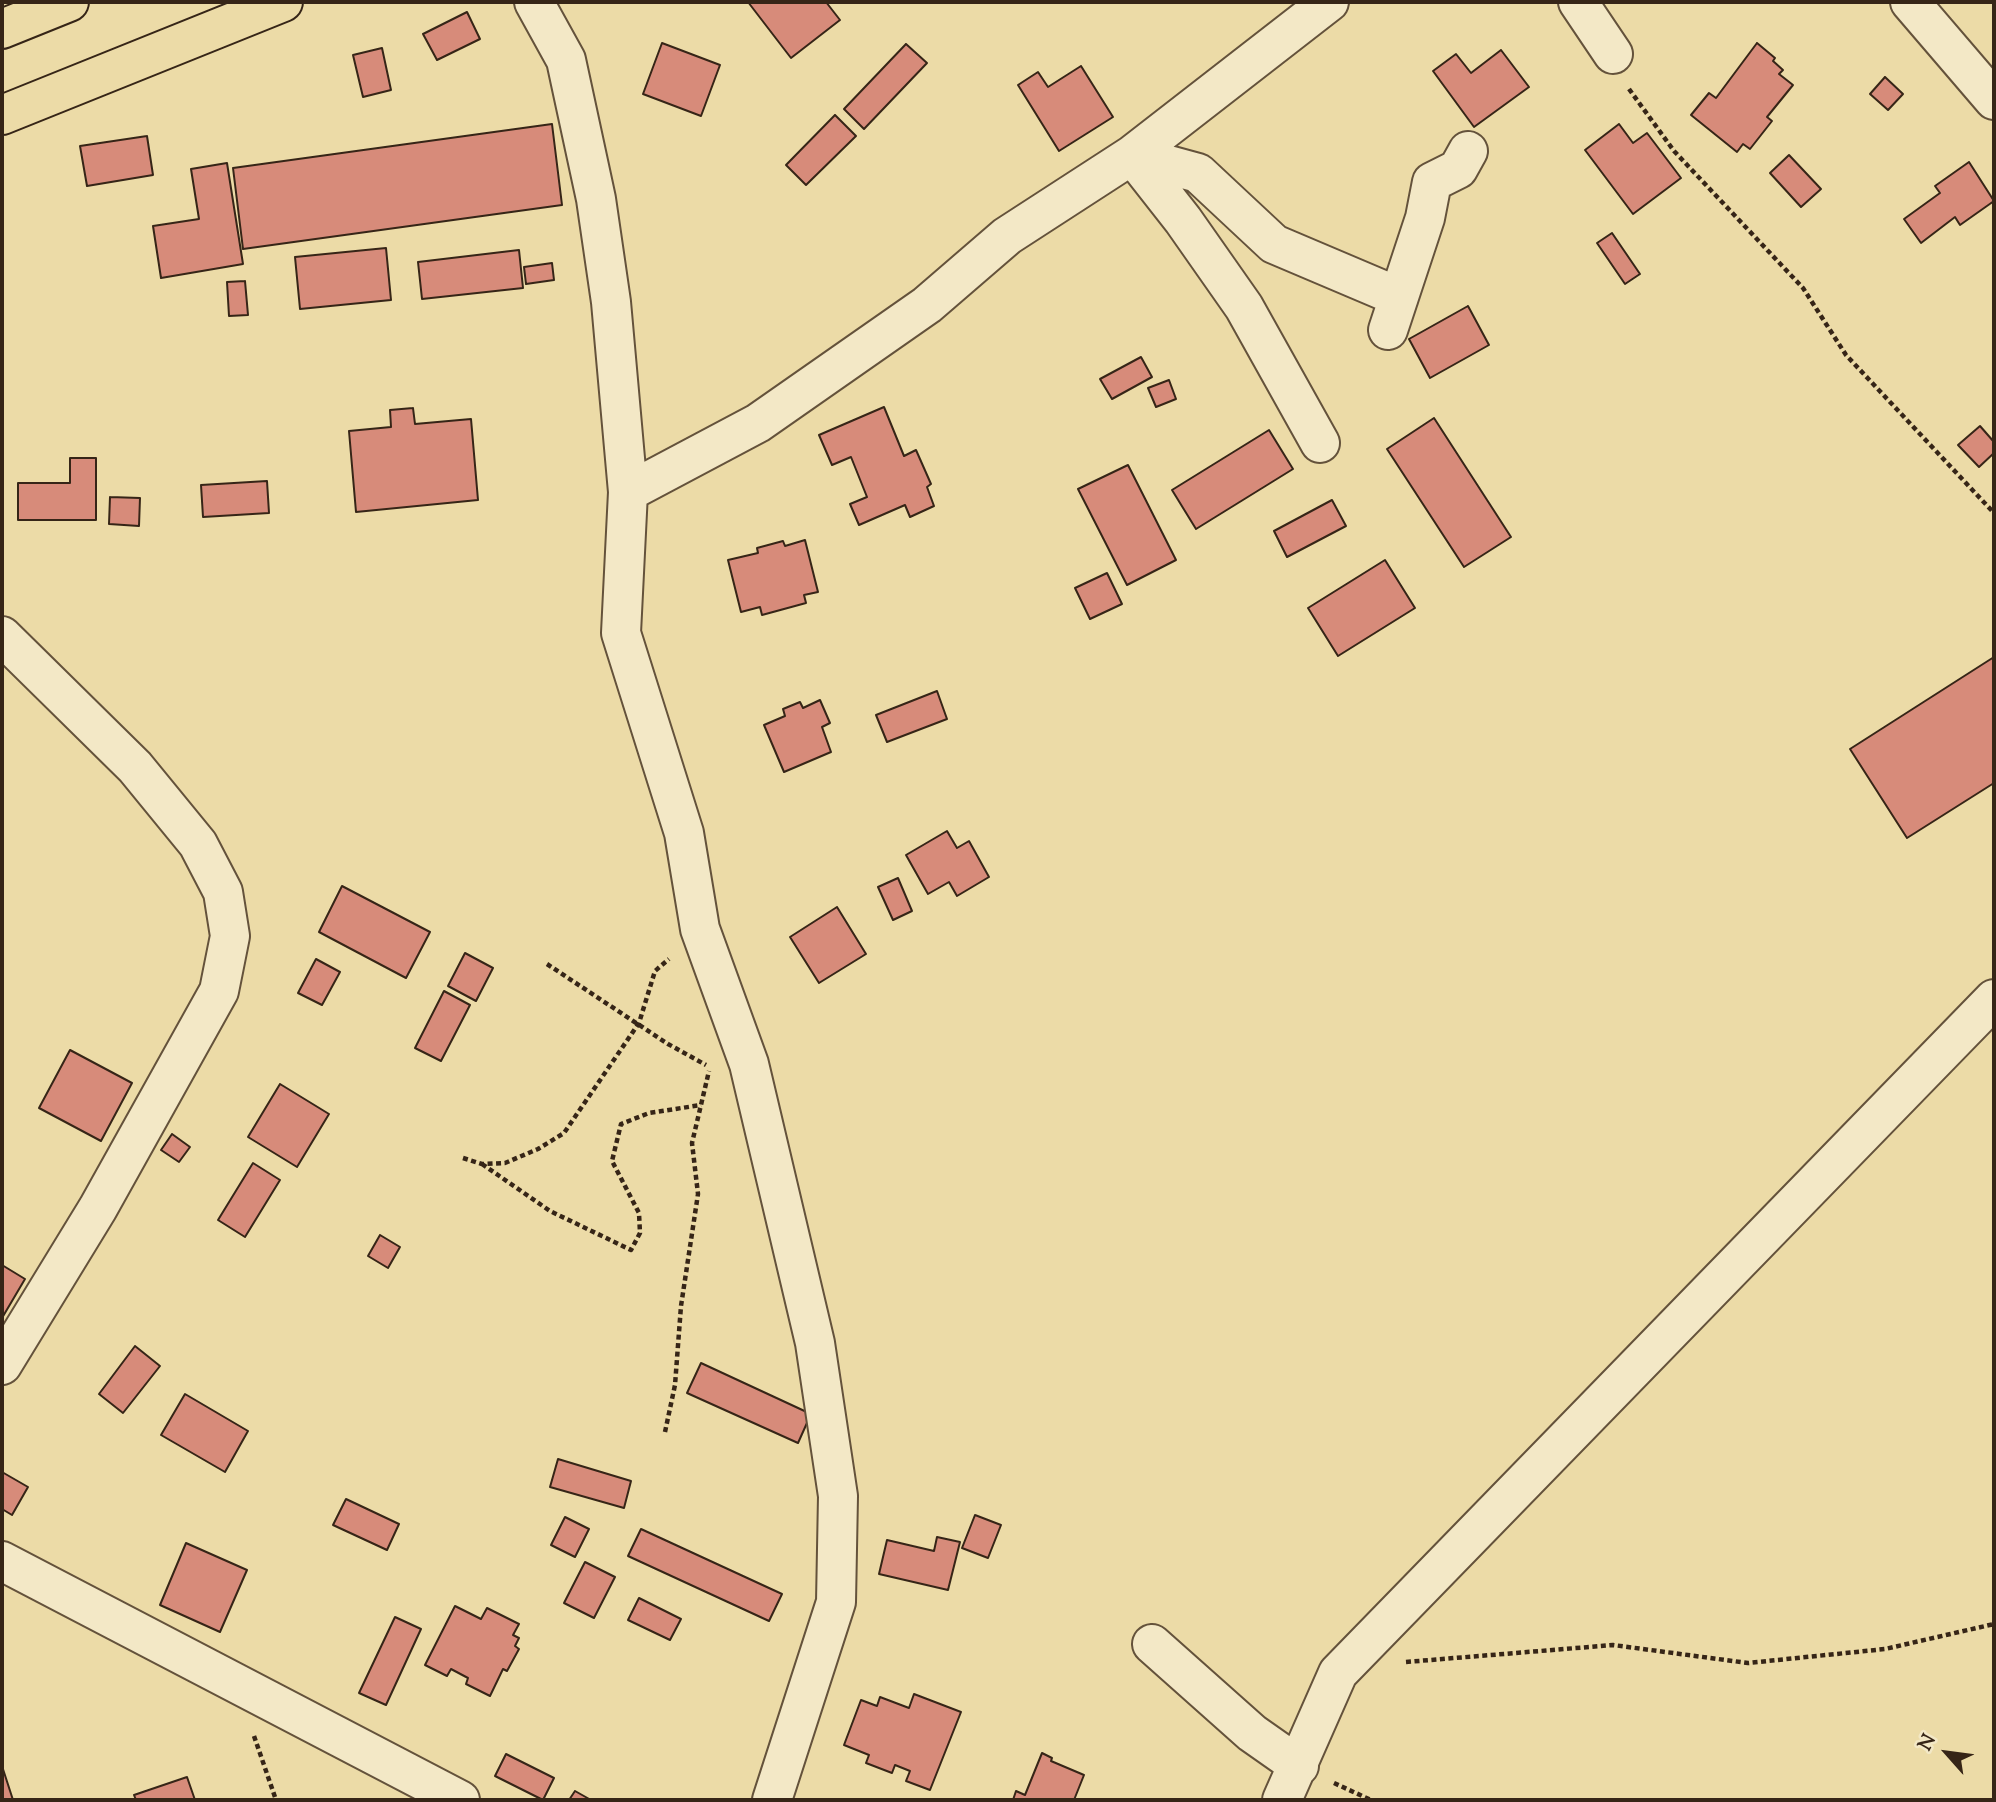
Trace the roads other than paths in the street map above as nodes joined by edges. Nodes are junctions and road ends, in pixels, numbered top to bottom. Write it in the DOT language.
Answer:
graph roads {
  1 [pos="69,2"];
  2 [pos="283,2"];
  3 [pos="534,2"];
  4 [pos="1329,2"];
  5 [pos="1578,2"];
  6 [pos="1910,2"];
  7 [pos="2,29"];
  8 [pos="1613,54"];
  9 [pos="1994,100"];
  10 [pos="2,115"];
  11 [pos="1468,151"];
  12 [pos="1132,155"];
  13 [pos="1320,443"];
  14 [pos="628,492"];
  15 [pos="2,636"];
  16 [pos="1994,999"];
  17 [pos="2,1365"];
  18 [pos="2,1561"];
  19 [pos="1152,1644"];
  20 [pos="1298,1766"];
  21 [pos="460,1800"];
  22 [pos="772,1800"];
  23 [pos="1282,1800"];
  1 -- 7 [label="main road"];
  2 -- 10 [label="main road"];
  3 -- 14 [label="street"];
  4 -- 12 [label="street"];
  5 -- 8 [label="street"];
  6 -- 9 [label="street"];
  11 -- 12 [label="street"];
  12 -- 13 [label="street"];
  12 -- 14 [label="street"];
  14 -- 22 [label="street"];
  15 -- 17 [label="street"];
  16 -- 20 [label="street"];
  18 -- 21 [label="street"];
  19 -- 20 [label="street"];
  20 -- 23 [label="street"];
}
